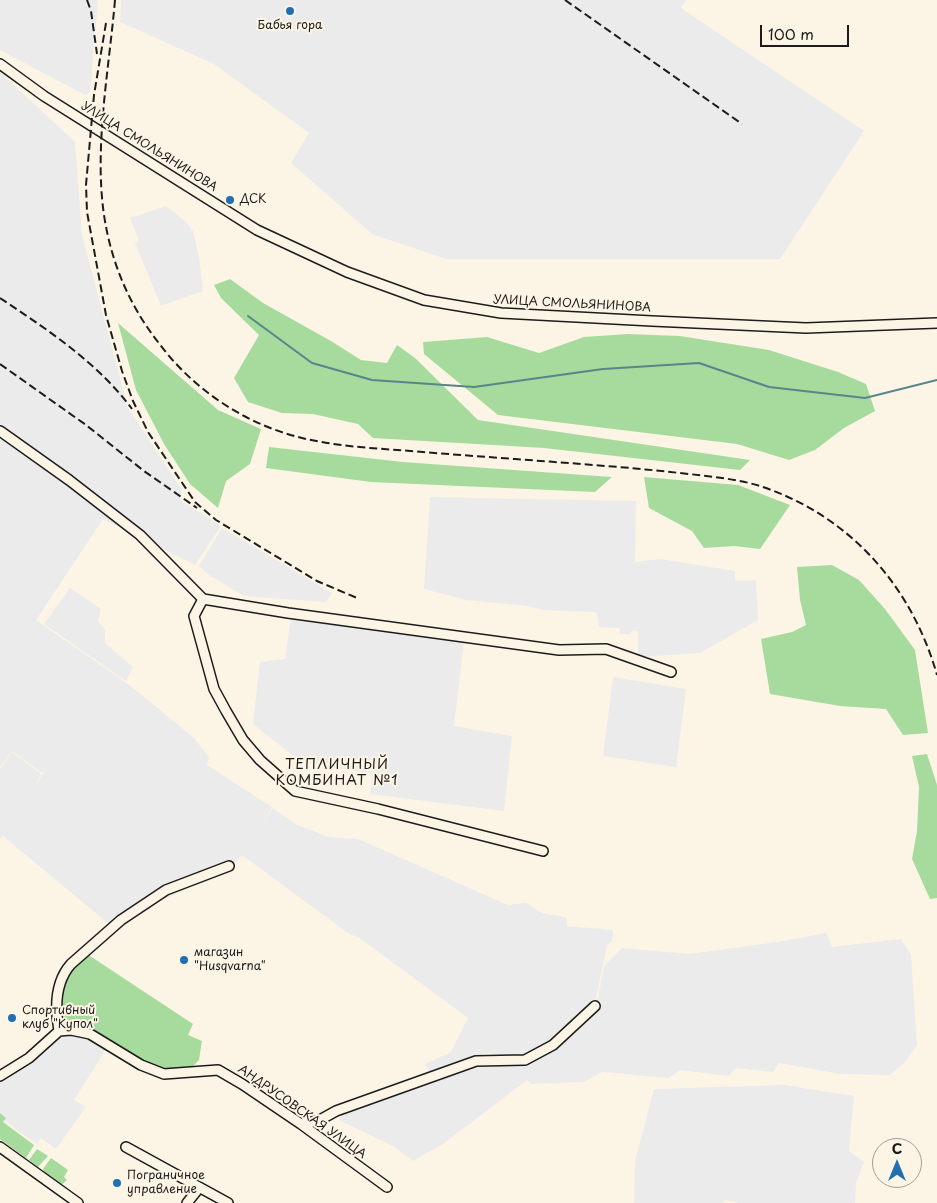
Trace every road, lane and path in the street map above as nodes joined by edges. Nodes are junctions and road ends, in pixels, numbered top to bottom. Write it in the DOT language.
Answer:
graph roads {
  1 [pos="0,64"];
  2 [pos="937,323"];
  3 [pos="0,431"];
  4 [pos="203,599"];
  5 [pos="671,672"];
  6 [pos="542,851"];
  7 [pos="229,866"];
  8 [pos="595,1006"];
  9 [pos="59,1032"];
  10 [pos="0,1076"];
  11 [pos="301,1124"];
  12 [pos="0,1146"];
  13 [pos="126,1147"];
  14 [pos="387,1187"];
  15 [pos="199,1188"];
  16 [pos="78,1203"];
  17 [pos="187,1203"];
  18 [pos="228,1203"];
  1 -- 2 [label="street, УЛИЦА СМОЛЬЯНИНОВА"];
  3 -- 4 [label="street"];
  4 -- 5 [label="street"];
  4 -- 6 [label="street"];
  7 -- 9 [label="street"];
  8 -- 11 [label="street"];
  9 -- 10 [label="street"];
  9 -- 11 [label="street, АНДРУСОВСКАЯ УЛИЦА"];
  11 -- 14 [label="street, АНДРУСОВСКАЯ УЛИЦА"];
  12 -- 16 [label="street"];
  13 -- 15 [label="street"];
  15 -- 17 [label="street"];
  15 -- 18 [label="street"];
}
